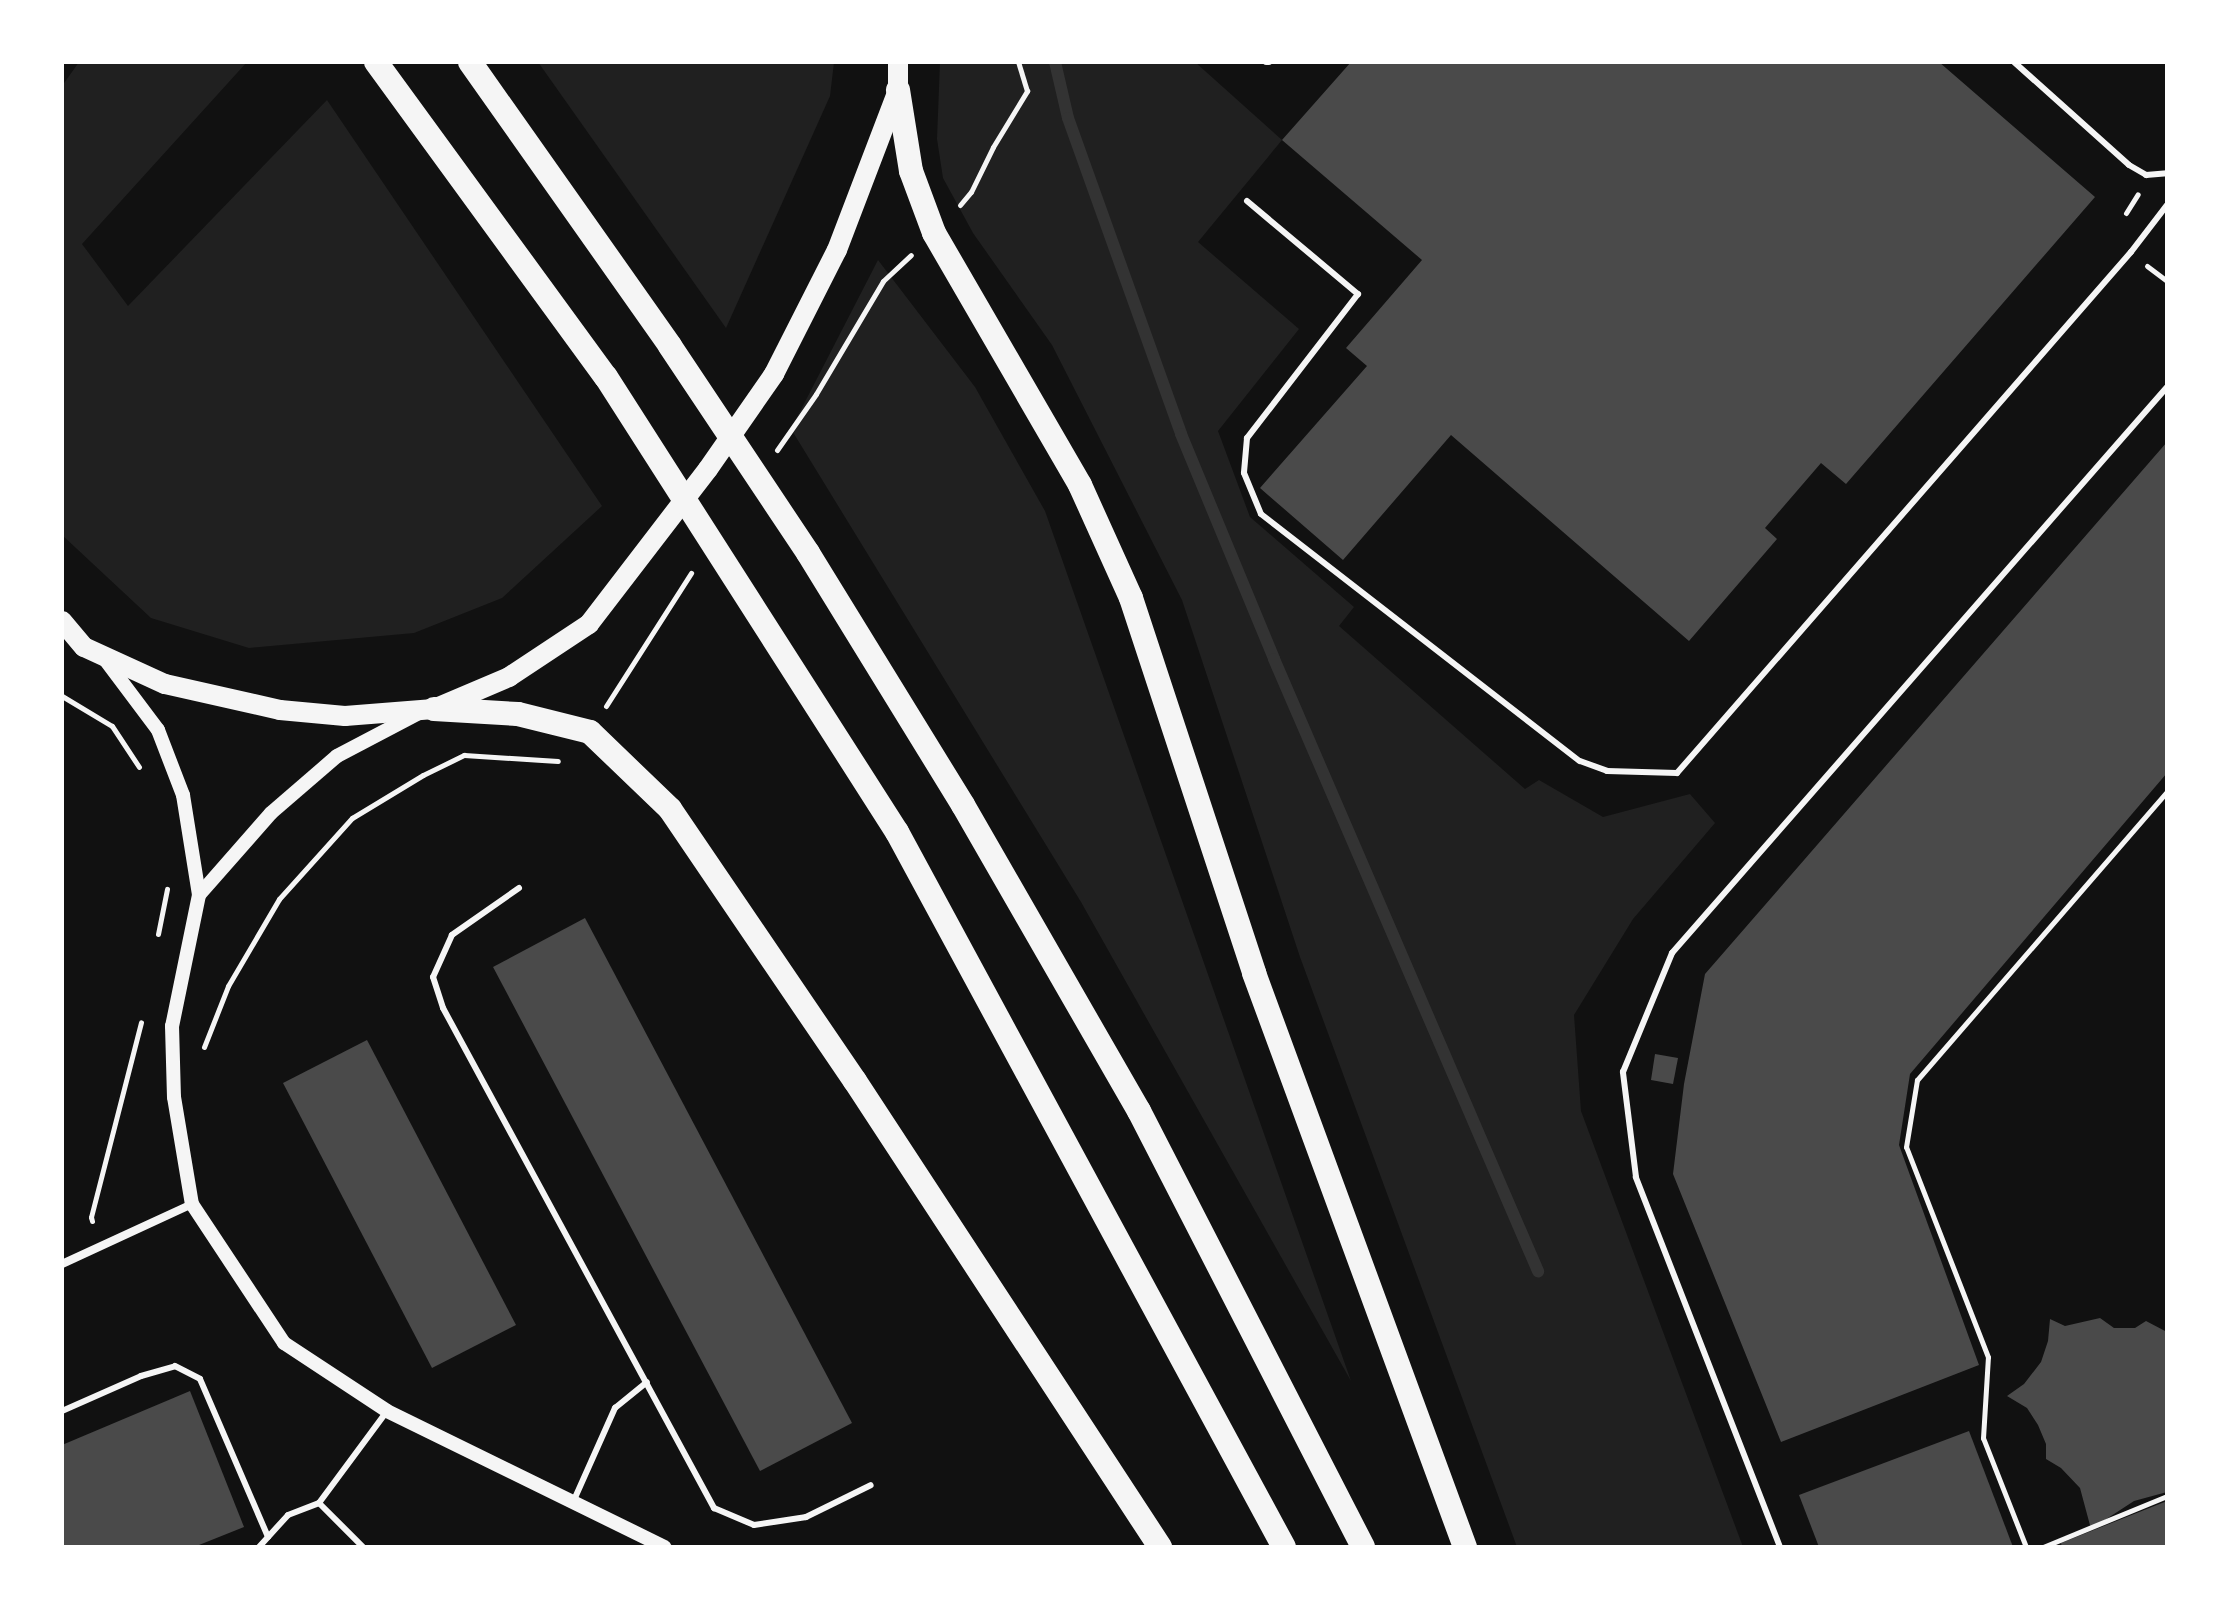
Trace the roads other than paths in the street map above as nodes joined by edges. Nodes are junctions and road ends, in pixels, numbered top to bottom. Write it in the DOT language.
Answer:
graph roads {
  1 [pos="376,62"];
  2 [pos="470,62"];
  3 [pos="898,62"];
  4 [pos="2014,62"];
  5 [pos="898,90"];
  6 [pos="2167,173"];
  7 [pos="1247,201"];
  8 [pos="2167,205"];
  9 [pos="2167,387"];
  10 [pos="62,621"];
  11 [pos="62,647"];
  12 [pos="84,647"];
  13 [pos="104,658"];
  14 [pos="428,710"];
  15 [pos="519,888"];
  16 [pos="199,895"];
  17 [pos="192,1204"];
  18 [pos="62,1264"];
  19 [pos="647,1382"];
  20 [pos="62,1411"];
  21 [pos="387,1411"];
  22 [pos="871,1485"];
  23 [pos="574,1500"];
  24 [pos="319,1503"];
  25 [pos="268,1537"];
  26 [pos="259,1547"];
  27 [pos="363,1547"];
  28 [pos="664,1547"];
  29 [pos="1160,1547"];
  30 [pos="1284,1547"];
  31 [pos="1363,1547"];
  32 [pos="1465,1547"];
  33 [pos="1780,1547"];
  1 -- 30 [label="highway"];
  2 -- 31 [label="highway"];
  3 -- 5 [label="main road"];
  4 -- 6 [label="lane"];
  5 -- 14 [label="main road"];
  5 -- 32 [label="highway"];
  7 -- 8 [label="lane"];
  9 -- 33 [label="lane"];
  10 -- 12 [label="main road"];
  11 -- 12 [label="main road"];
  12 -- 13 [label="main road"];
  13 -- 14 [label="main road"];
  13 -- 16 [label="street"];
  14 -- 16 [label="street"];
  14 -- 29 [label="highway"];
  15 -- 19 [label="lane"];
  16 -- 17 [label="street"];
  17 -- 18 [label="street"];
  17 -- 21 [label="street"];
  19 -- 22 [label="lane"];
  19 -- 23 [label="lane"];
  20 -- 25 [label="lane"];
  21 -- 23 [label="street"];
  21 -- 24 [label="lane"];
  23 -- 28 [label="street"];
  24 -- 25 [label="lane"];
  24 -- 27 [label="lane"];
  25 -- 26 [label="lane"];
}
